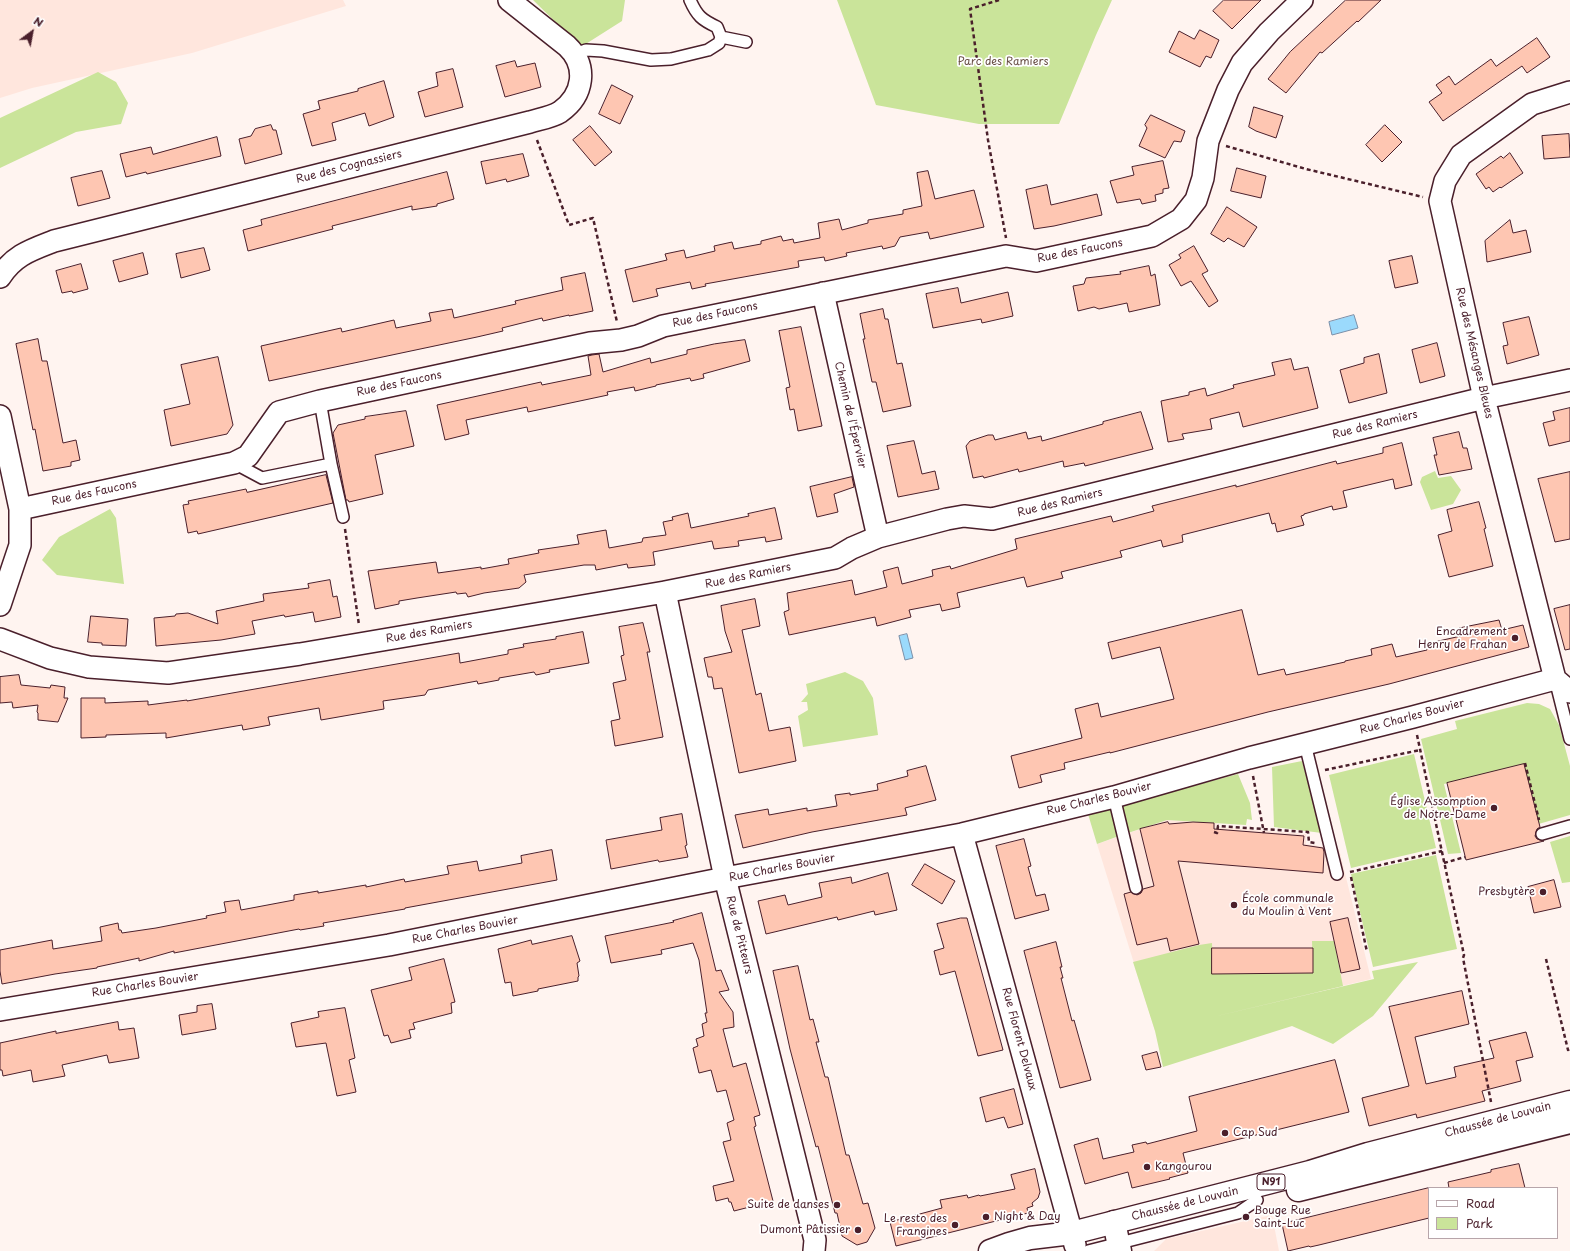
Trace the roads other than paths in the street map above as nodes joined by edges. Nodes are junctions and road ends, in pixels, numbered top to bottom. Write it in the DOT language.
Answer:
graph roads {
  1 [pos="509,0"];
  2 [pos="690,0"];
  3 [pos="1302,0"];
  4 [pos="721,37"];
  5 [pos="746,42"];
  6 [pos="575,54"];
  7 [pos="1570,92"];
  8 [pos="0,277"];
  9 [pos="823,293"];
  10 [pos="1570,380"];
  11 [pos="1484,398"];
  12 [pos="320,401"];
  13 [pos="0,416"];
  14 [pos="234,463"];
  15 [pos="331,464"];
  16 [pos="20,509"];
  17 [pos="343,516"];
  18 [pos="878,537"];
  19 [pos="665,592"];
  20 [pos="0,605"];
  21 [pos="0,639"];
  22 [pos="1555,679"];
  23 [pos="1570,692"];
  24 [pos="1570,739"];
  25 [pos="1305,744"];
  26 [pos="1114,797"];
  27 [pos="1570,826"];
  28 [pos="962,834"];
  29 [pos="1542,834"];
  30 [pos="1337,873"];
  31 [pos="724,878"];
  32 [pos="1136,888"];
  33 [pos="0,1010"];
  34 [pos="1570,1102"];
  35 [pos="1570,1112"];
  36 [pos="1570,1122"];
  37 [pos="1504,1129"];
  38 [pos="1426,1139"];
  39 [pos="1466,1148"];
  40 [pos="1117,1238"];
  41 [pos="1078,1243"];
  42 [pos="814,1251"];
  43 [pos="990,1251"];
  44 [pos="1050,1251"];
  1 -- 6 [label="street"];
  2 -- 4 [label="lane"];
  3 -- 9 [label="street, Rue des Faucons"];
  4 -- 5 [label="lane"];
  4 -- 6 [label="lane"];
  6 -- 8 [label="street, Rue des Cognassiers"];
  7 -- 11 [label="street, Rue des Mésanges Bleues"];
  9 -- 12 [label="street, Rue des Faucons"];
  9 -- 18 [label="street, Chemin de l'Épervier"];
  10 -- 11 [label="street, Rue des Ramiers"];
  11 -- 18 [label="street, Rue des Ramiers"];
  11 -- 22 [label="street, Rue des Mésanges Bleues"];
  12 -- 14 [label="street, Rue des Faucons"];
  12 -- 15 [label="lane"];
  13 -- 16 [label="street"];
  14 -- 15 [label="lane"];
  14 -- 16 [label="street, Rue des Faucons"];
  15 -- 17 [label="lane"];
  16 -- 20 [label="street"];
  18 -- 19 [label="street, Rue des Ramiers"];
  19 -- 21 [label="street, Rue des Ramiers"];
  19 -- 31 [label="street, Rue de Pitteurs"];
  22 -- 23 [label="street"];
  22 -- 24 [label="lane"];
  22 -- 25 [label="street, Rue Charles Bouvier"];
  25 -- 26 [label="street, Rue Charles Bouvier"];
  25 -- 30 [label="lane"];
  26 -- 28 [label="street, Rue Charles Bouvier"];
  26 -- 32 [label="lane"];
  27 -- 29 [label="lane"];
  28 -- 31 [label="street, Rue Charles Bouvier"];
  28 -- 41 [label="street, Rue Florent Delvaux"];
  31 -- 33 [label="street, Rue Charles Bouvier"];
  31 -- 42 [label="street, Rue de Pitteurs"];
  34 -- 38 [label="main road, Chaussée de Louvain / N91"];
  35 -- 37 [label="lane, Chaussée de Louvain / N91"];
  36 -- 39 [label="main road, Chaussée de Louvain / N91"];
  37 -- 38 [label="lane, Chaussée de Louvain / N91"];
  37 -- 39 [label="lane, Chaussée de Louvain / N91"];
  38 -- 40 [label="main road, Chaussée de Louvain / N91"];
  39 -- 40 [label="main road, Chaussée de Louvain / N91"];
  40 -- 41 [label="main road, Chaussée de Louvain / N91"];
  41 -- 43 [label="main road, Chaussée de Louvain / N91"];
  41 -- 44 [label="main road, Chaussée de Louvain / N91"];
}
